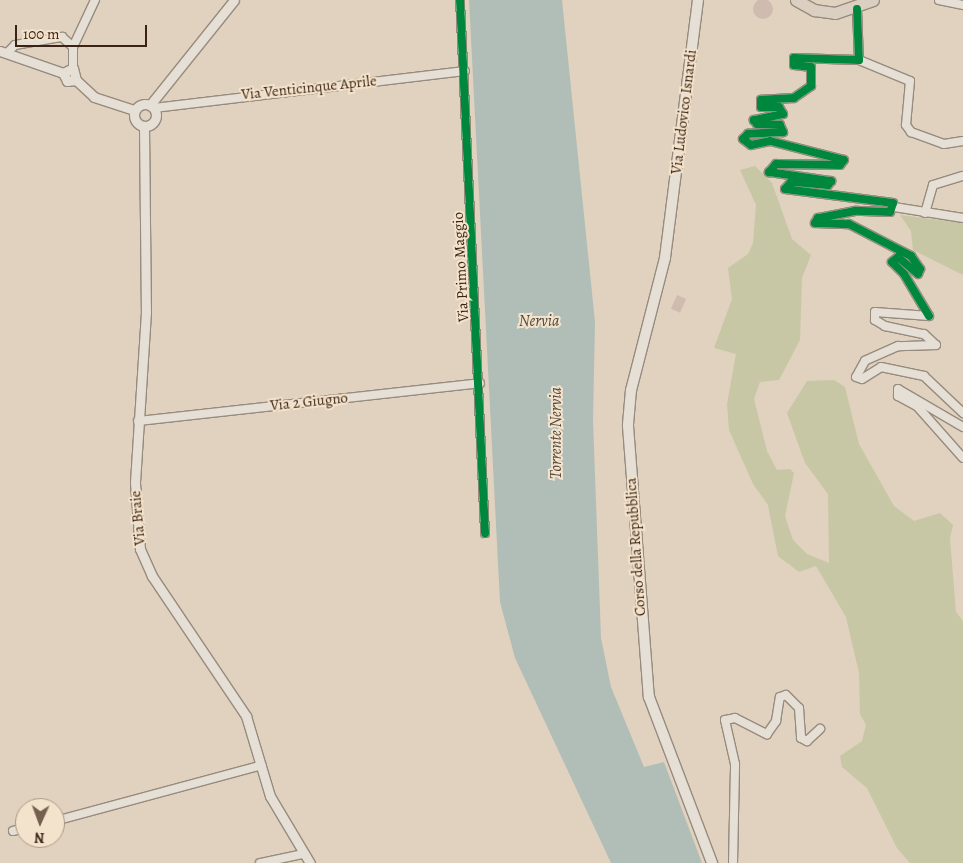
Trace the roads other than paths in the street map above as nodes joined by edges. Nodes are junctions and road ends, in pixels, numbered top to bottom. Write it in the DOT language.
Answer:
graph roads {
  1 [pos="95,0"];
  2 [pos="234,0"];
  3 [pos="460,0"];
  4 [pos="698,0"];
  5 [pos="796,0"];
  6 [pos="874,0"];
  7 [pos="939,0"];
  8 [pos="963,5"];
  9 [pos="857,9"];
  10 [pos="74,46"];
  11 [pos="4,52"];
  12 [pos="859,60"];
  13 [pos="73,68"];
  14 [pos="465,71"];
  15 [pos="63,73"];
  16 [pos="76,80"];
  17 [pos="152,106"];
  18 [pos="134,110"];
  19 [pos="144,127"];
  20 [pos="963,141"];
  21 [pos="963,176"];
  22 [pos="894,207"];
  23 [pos="925,213"];
  24 [pos="963,218"];
  25 [pos="670,224"];
  26 [pos="480,383"];
  27 [pos="963,413"];
  28 [pos="138,421"];
  29 [pos="963,427"];
  30 [pos="963,458"];
  31 [pos="485,533"];
  32 [pos="820,729"];
  33 [pos="262,764"];
  34 [pos="65,818"];
  35 [pos="303,854"];
  36 [pos="260,863"];
  37 [pos="310,863"];
  38 [pos="712,863"];
  39 [pos="733,863"];
  1 -- 10 [label="street"];
  2 -- 17 [label="street"];
  3 -- 14 [label="street, Via Primo Maggio"];
  4 -- 25 [label="main road, Via Ludovico Isnardi"];
  5 -- 9 [label="main road"];
  6 -- 9 [label="main road"];
  7 -- 8 [label="street"];
  9 -- 12 [label="street"];
  10 -- 11 [label="street"];
  10 -- 13 [label="street"];
  11 -- 15 [label="street"];
  12 -- 20 [label="street"];
  12 -- 22 [label="street"];
  13 -- 15 [label="street"];
  13 -- 16 [label="street"];
  14 -- 17 [label="street, Via Venticinque Aprile"];
  14 -- 26 [label="street, Via Primo Maggio"];
  15 -- 16 [label="street"];
  16 -- 18 [label="street"];
  17 -- 18 [label="street"];
  17 -- 19 [label="street"];
  18 -- 19 [label="street"];
  19 -- 28 [label="street, Via Braie"];
  21 -- 23 [label="street"];
  22 -- 23 [label="street"];
  22 -- 27 [label="street"];
  23 -- 24 [label="street"];
  25 -- 38 [label="main road, Corso della Repubblica"];
  26 -- 28 [label="street, Via 2 Giugno"];
  26 -- 31 [label="street, Via Primo Maggio"];
  28 -- 33 [label="street, Via Braie"];
  29 -- 30 [label="street"];
  32 -- 39 [label="street"];
  33 -- 34 [label="street"];
  33 -- 35 [label="street, Via Braie"];
  35 -- 36 [label="street"];
  35 -- 37 [label="street, Via Braie"];
}
